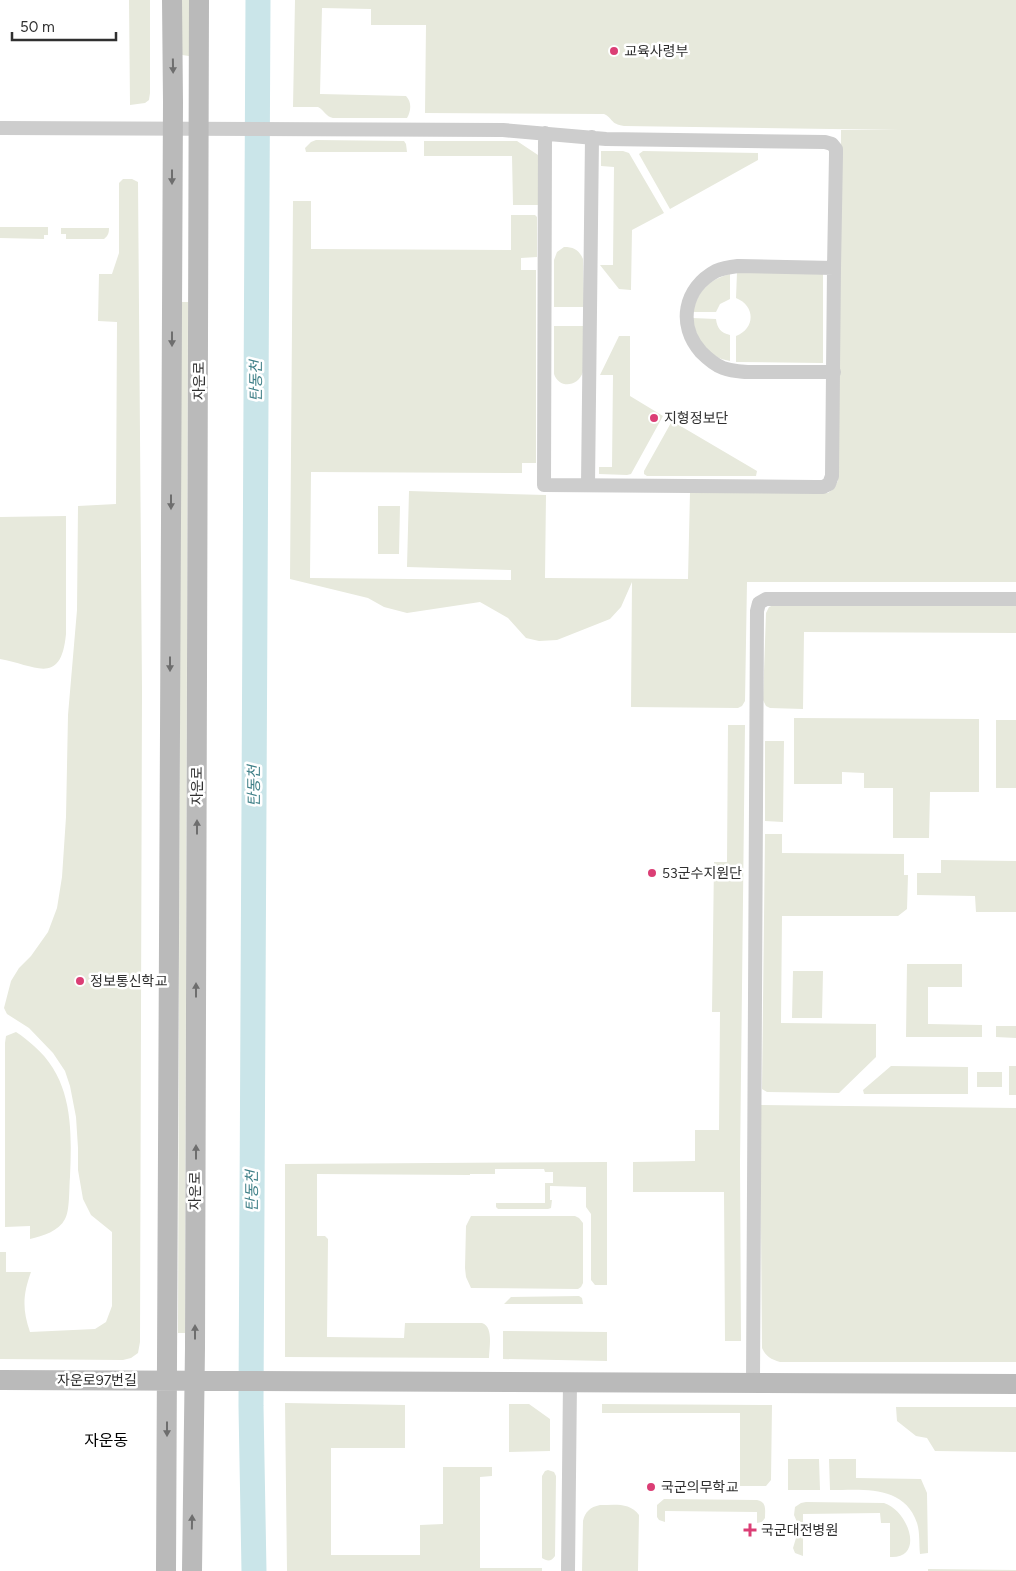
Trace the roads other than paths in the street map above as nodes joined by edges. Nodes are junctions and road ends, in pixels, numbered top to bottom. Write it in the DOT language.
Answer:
graph roads {
  1 [pos="172,0"];
  2 [pos="199,0"];
  3 [pos="0,128"];
  4 [pos="172,128"];
  5 [pos="199,128"];
  6 [pos="546,133"];
  7 [pos="592,137"];
  8 [pos="834,268"];
  9 [pos="834,372"];
  10 [pos="588,485"];
  11 [pos="1016,599"];
  12 [pos="0,1380"];
  13 [pos="168,1381"];
  14 [pos="194,1381"];
  15 [pos="570,1381"];
  16 [pos="752,1382"];
  17 [pos="1016,1384"];
  18 [pos="166,1571"];
  19 [pos="192,1571"];
  20 [pos="568,1571"];
  1 -- 4 [label="street, 자운로, one-way"];
  2 -- 5 [label="street, 자운로"];
  3 -- 4 [label="street"];
  4 -- 5 [label="street"];
  4 -- 13 [label="street, 자운로, one-way"];
  5 -- 6 [label="street"];
  14 -- 5 [label="street, 자운로, one-way"];
  6 -- 7 [label="street"];
  6 -- 10 [label="street"];
  7 -- 8 [label="street"];
  7 -- 10 [label="street"];
  8 -- 9 [label="street"];
  8 -- 9 [label="street"];
  9 -- 10 [label="street"];
  11 -- 16 [label="street"];
  12 -- 13 [label="street, 자운로97번길"];
  13 -- 14 [label="street, 자운로97번길"];
  13 -- 18 [label="street, 자운로, one-way"];
  14 -- 15 [label="street, 자운로97번길"];
  19 -- 14 [label="street, 자운로, one-way"];
  15 -- 16 [label="street, 자운로97번길"];
  15 -- 20 [label="street"];
  16 -- 17 [label="street, 자운로97번길"];
}
